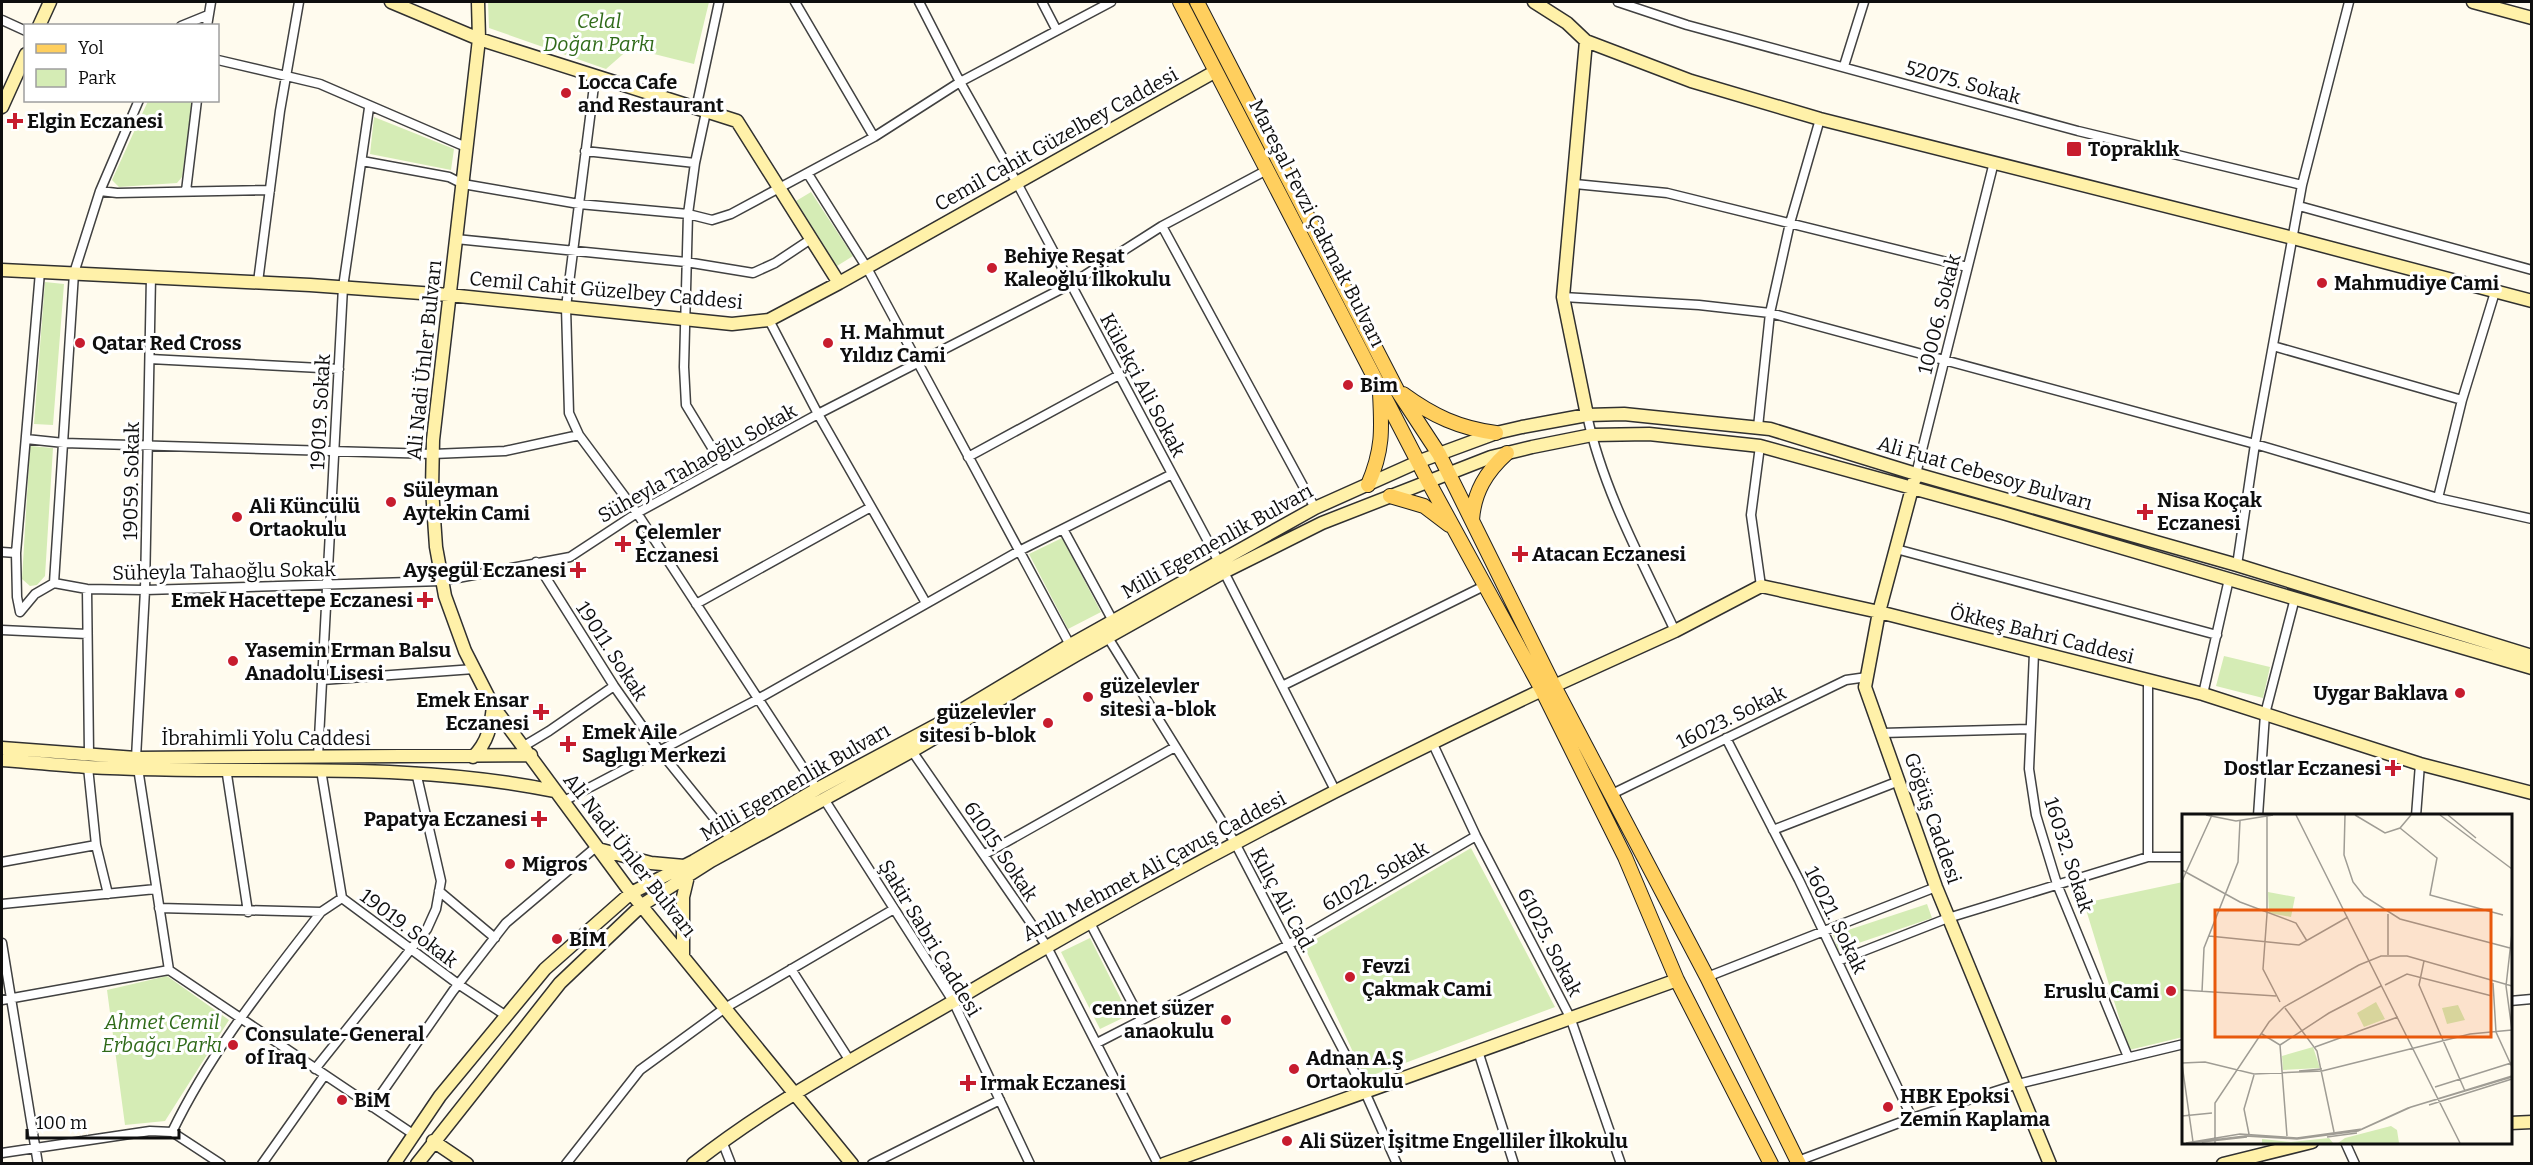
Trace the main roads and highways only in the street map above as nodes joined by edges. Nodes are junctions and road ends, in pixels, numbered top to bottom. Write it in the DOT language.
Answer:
graph roads {
  1 [pos="1180,2"];
  2 [pos="1197,2"];
  3 [pos="1380,388"];
  4 [pos="1397,390"];
  5 [pos="1496,433"];
  6 [pos="1507,453"];
  7 [pos="1368,484"];
  8 [pos="1390,496"];
  9 [pos="1472,522"];
  10 [pos="1454,529"];
  11 [pos="1548,688"];
  12 [pos="1799,1162"];
  13 [pos="1771,1164"];
  1 -- 3 [label="main road, Mareşal Fevzi Çakmak Bulvarı"];
  2 -- 4 [label="main road"];
  3 -- 7 [label="main road"];
  3 -- 10 [label="main road, Mareşal Fevzi Çakmak Bulvarı"];
  4 -- 5 [label="main road"];
  4 -- 9 [label="main road"];
  6 -- 9 [label="main road"];
  8 -- 10 [label="main road"];
  9 -- 11 [label="main road"];
  10 -- 11 [label="main road, Mareşal Fevzi Çakmak Bulvarı"];
  11 -- 12 [label="main road"];
  11 -- 13 [label="main road"];
}
